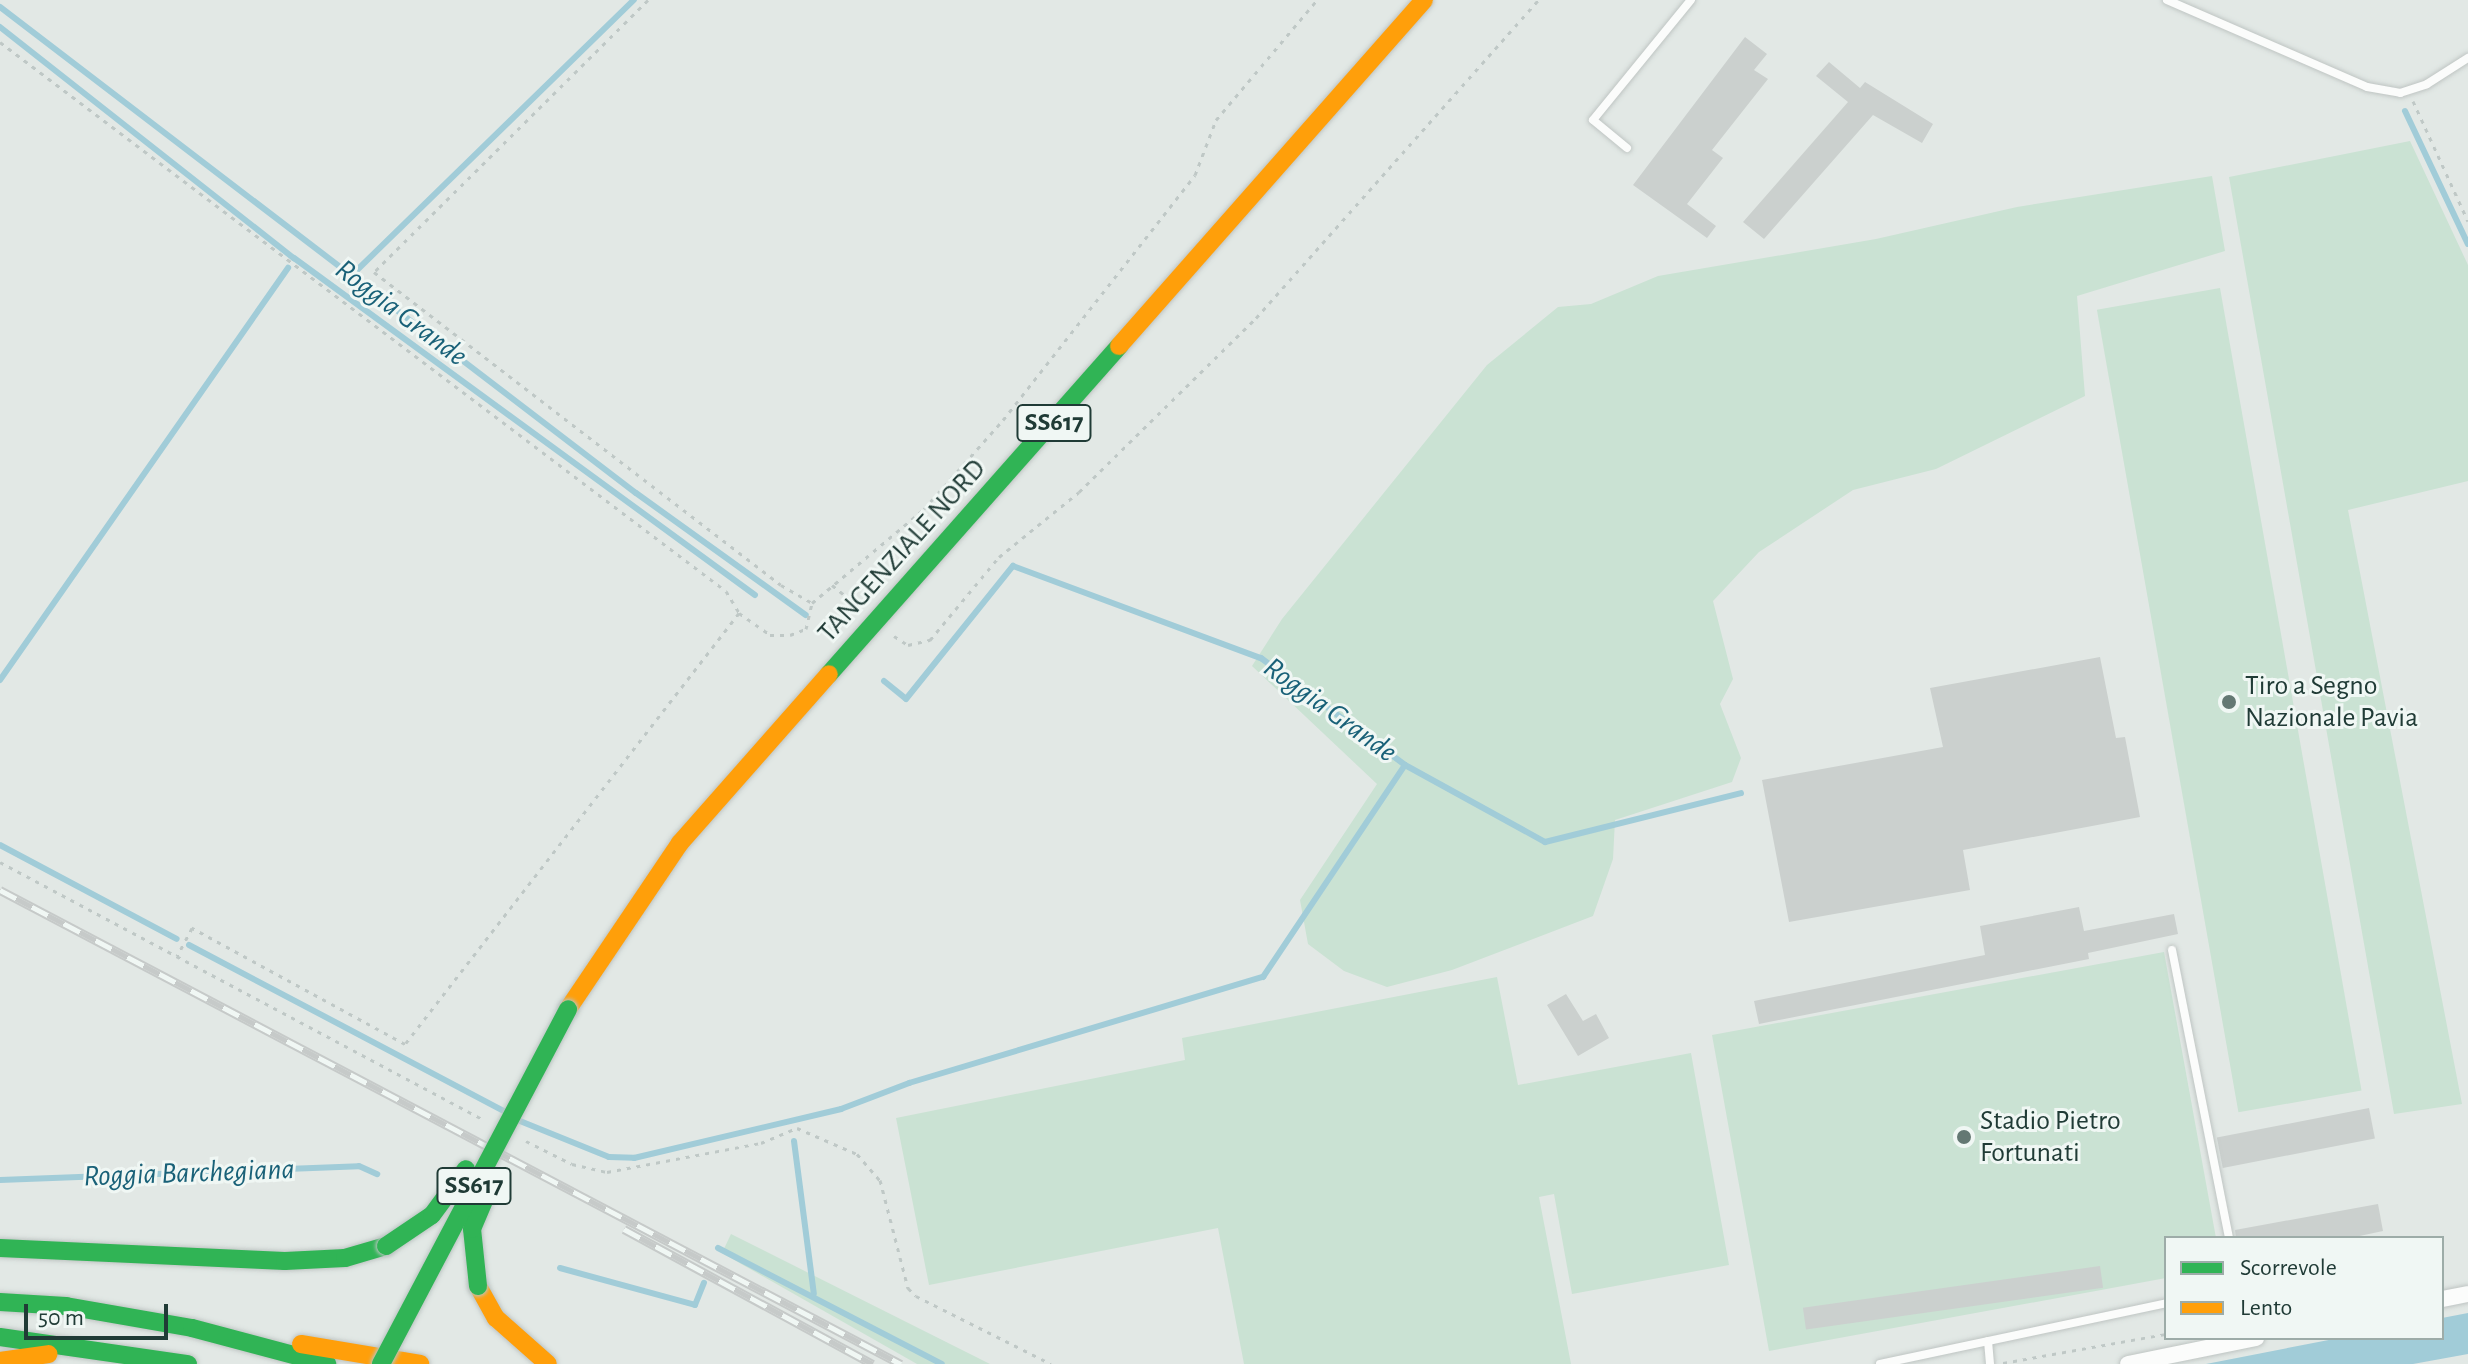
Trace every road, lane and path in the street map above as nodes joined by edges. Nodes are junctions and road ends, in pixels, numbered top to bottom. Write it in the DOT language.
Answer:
graph roads {
  1 [pos="648,0"];
  2 [pos="1317,0"];
  3 [pos="1424,0"];
  4 [pos="1538,0"];
  5 [pos="1691,0"];
  6 [pos="2167,0"];
  7 [pos="0,42"];
  8 [pos="2468,58"];
  9 [pos="2411,89"];
  10 [pos="1627,148"];
  11 [pos="2468,221"];
  12 [pos="832,585"];
  13 [pos="812,603"];
  14 [pos="858,605"];
  15 [pos="739,613"];
  16 [pos="889,633"];
  17 [pos="0,862"];
  18 [pos="2172,950"];
  19 [pos="177,956"];
  20 [pos="568,1009"];
  21 [pos="494,1125"];
  22 [pos="520,1138"];
  23 [pos="2229,1236"];
  24 [pos="0,1248"];
  25 [pos="2468,1294"];
  26 [pos="2444,1299"];
  27 [pos="0,1302"];
  28 [pos="2164,1303"];
  29 [pos="192,1328"];
  30 [pos="2164,1334"];
  31 [pos="0,1337"];
  32 [pos="2246,1340"];
  33 [pos="1988,1341"];
  34 [pos="0,1361"];
  35 [pos="151,1364"];
  36 [pos="188,1364"];
  37 [pos="327,1364"];
  38 [pos="381,1364"];
  39 [pos="420,1364"];
  40 [pos="548,1364"];
  41 [pos="1051,1364"];
  42 [pos="1880,1364"];
  43 [pos="1993,1364"];
  44 [pos="2128,1364"];
  1 -- 13 [label="path"];
  2 -- 12 [label="path"];
  3 -- 20 [label="highway, TANGENZIALE NORD / SS617"];
  4 -- 16 [label="path"];
  5 -- 10 [label="lane"];
  6 -- 9 [label="lane"];
  7 -- 15 [label="path"];
  8 -- 9 [label="lane"];
  9 -- 11 [label="path"];
  12 -- 13 [label="path"];
  12 -- 14 [label="path"];
  13 -- 15 [label="path"];
  15 -- 19 [label="path"];
  17 -- 19 [label="path"];
  18 -- 23 [label="lane"];
  19 -- 21 [label="path"];
  20 -- 24 [label="highway, bridge"];
  20 -- 38 [label="highway, SS617, bridge"];
  20 -- 40 [label="highway, bridge"];
  22 -- 41 [label="path"];
  25 -- 26 [label="street"];
  27 -- 29 [label="highway"];
  28 -- 33 [label="lane"];
  29 -- 37 [label="highway"];
  29 -- 39 [label="highway"];
  30 -- 43 [label="path"];
  31 -- 36 [label="highway"];
  32 -- 44 [label="street"];
  33 -- 42 [label="lane"];
  33 -- 43 [label="lane"];
  34 -- 35 [label="highway"];
}
